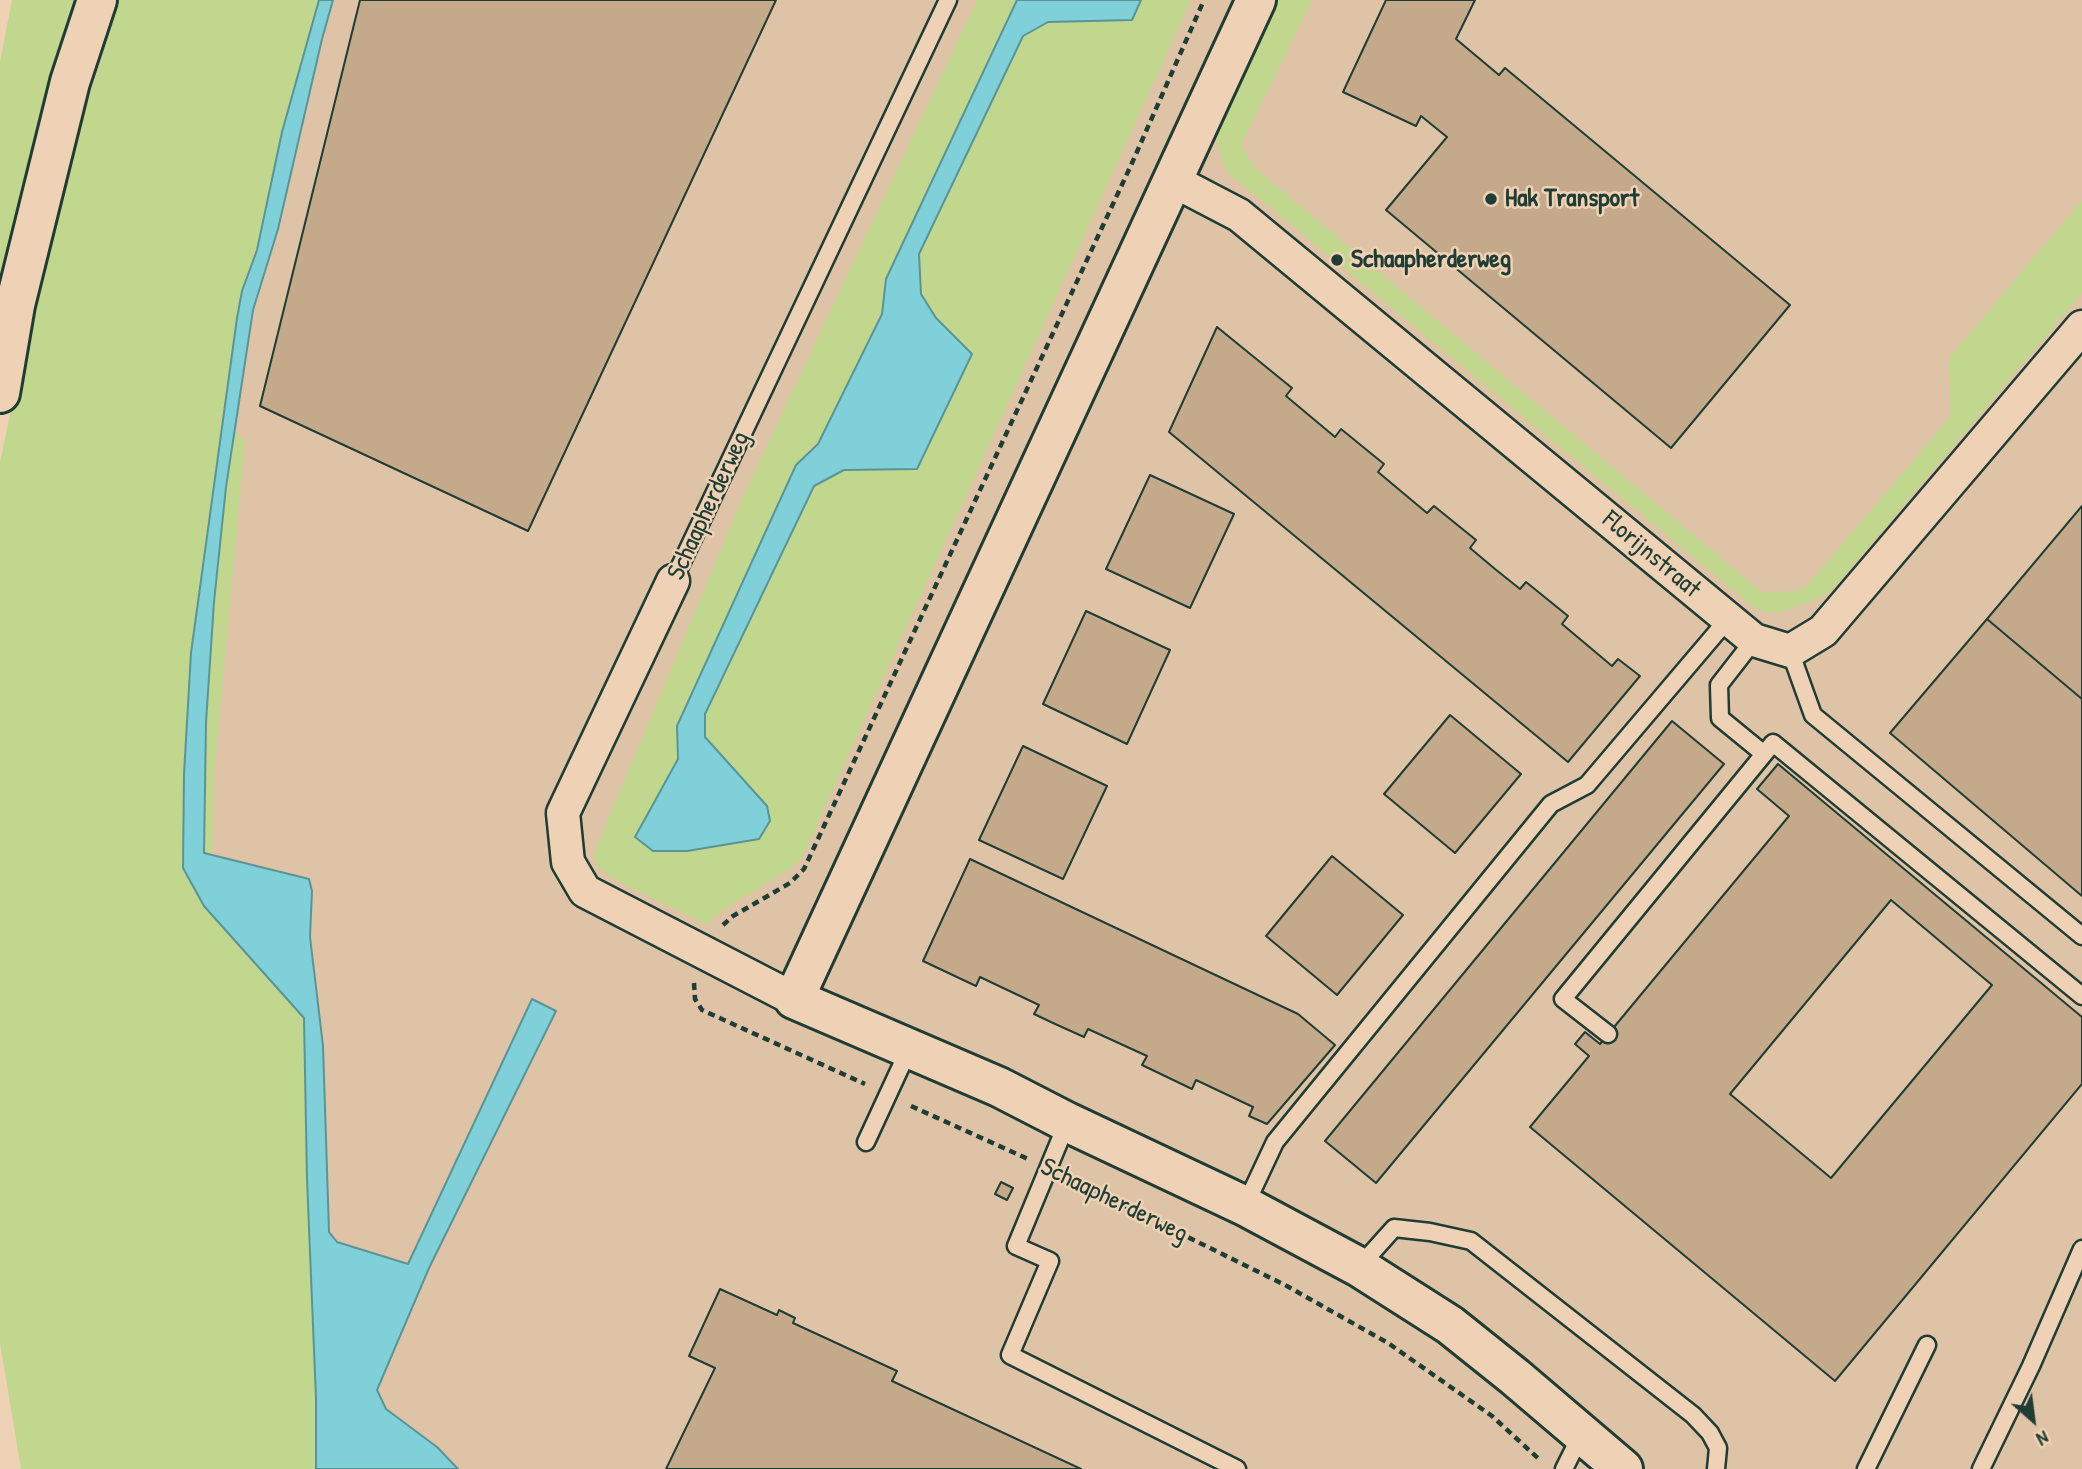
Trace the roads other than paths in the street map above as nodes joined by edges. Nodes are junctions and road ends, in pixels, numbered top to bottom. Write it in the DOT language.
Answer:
graph roads {
  1 [pos="97,0"];
  2 [pos="948,0"];
  3 [pos="1256,0"];
  4 [pos="1172,180"];
  5 [pos="2082,327"];
  6 [pos="0,393"];
  7 [pos="673,581"];
  8 [pos="1728,619"];
  9 [pos="1754,640"];
  10 [pos="1790,651"];
  11 [pos="1764,754"];
  12 [pos="2082,936"];
  13 [pos="2082,996"];
  14 [pos="794,999"];
  15 [pos="1608,1034"];
  16 [pos="909,1049"];
  17 [pos="1067,1122"];
  18 [pos="866,1142"];
  19 [pos="1245,1206"];
  20 [pos="2082,1249"];
  21 [pos="1359,1267"];
  22 [pos="1927,1345"];
  23 [pos="1582,1433"];
  24 [pos="1237,1469"];
  25 [pos="1564,1469"];
  26 [pos="1623,1469"];
  27 [pos="1716,1469"];
  28 [pos="1866,1469"];
  29 [pos="1981,1469"];
  1 -- 6 [label="main road"];
  2 -- 7 [label="lane, Schaapherderweg"];
  3 -- 4 [label="main road"];
  4 -- 8 [label="street, Florijnstraat"];
  4 -- 14 [label="main road"];
  5 -- 10 [label="street"];
  7 -- 14 [label="street, Schaapherderweg"];
  8 -- 9 [label="street, Florijnstraat"];
  8 -- 19 [label="lane"];
  9 -- 10 [label="street, Florijnstraat"];
  9 -- 11 [label="lane"];
  10 -- 12 [label="lane"];
  11 -- 13 [label="lane"];
  11 -- 15 [label="lane"];
  14 -- 16 [label="main road, Schaapherderweg"];
  16 -- 17 [label="main road, Schaapherderweg"];
  16 -- 18 [label="lane"];
  17 -- 19 [label="main road, Schaapherderweg"];
  17 -- 24 [label="lane"];
  19 -- 21 [label="main road, Schaapherderweg"];
  20 -- 29 [label="lane"];
  21 -- 23 [label="main road, Schaapherderweg"];
  21 -- 27 [label="lane"];
  22 -- 28 [label="lane"];
  23 -- 25 [label="lane"];
  23 -- 26 [label="main road, Schaapherderweg"];
}
